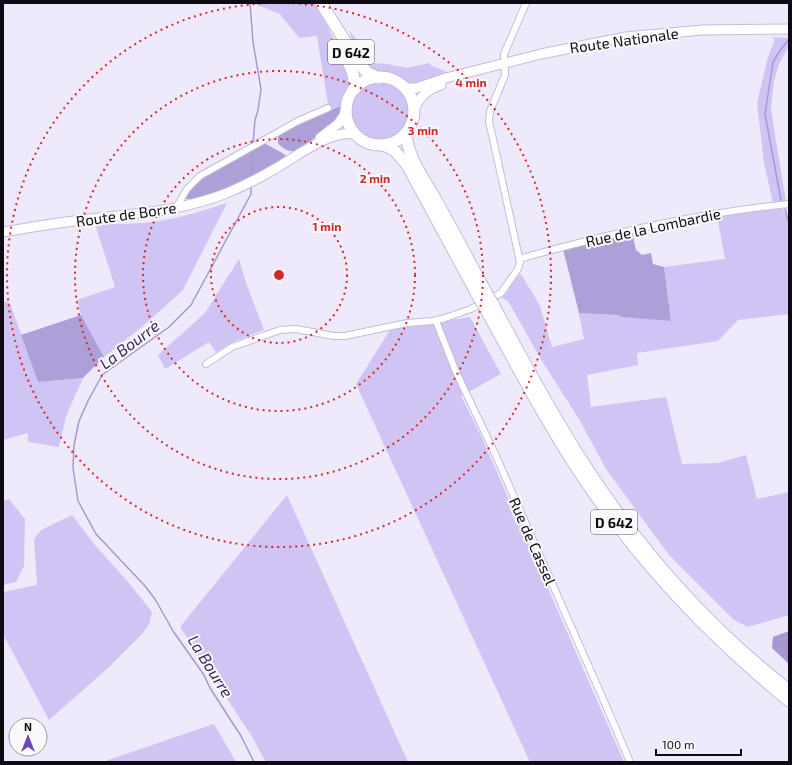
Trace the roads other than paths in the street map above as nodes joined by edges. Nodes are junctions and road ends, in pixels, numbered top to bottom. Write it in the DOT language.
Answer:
graph roads {
  1 [pos="321,3"];
  2 [pos="526,3"];
  3 [pos="330,19"];
  4 [pos="786,29"];
  5 [pos="504,63"];
  6 [pos="470,72"];
  7 [pos="379,78"];
  8 [pos="405,88"];
  9 [pos="355,89"];
  10 [pos="328,108"];
  11 [pos="414,110"];
  12 [pos="347,111"];
  13 [pos="406,133"];
  14 [pos="355,134"];
  15 [pos="384,144"];
  16 [pos="302,152"];
  17 [pos="789,204"];
  18 [pos="176,208"];
  19 [pos="3,232"];
  20 [pos="520,259"];
  21 [pos="483,296"];
  22 [pos="489,306"];
  23 [pos="436,320"];
  24 [pos="206,364"];
  25 [pos="789,690"];
  26 [pos="789,701"];
  27 [pos="630,762"];
  1 -- 3 [label="highway, D 642"];
  2 -- 5 [label="street"];
  3 -- 7 [label="highway, D 642"];
  3 -- 9 [label="highway, D 642"];
  4 -- 5 [label="street, Route Nationale"];
  5 -- 6 [label="street, Route Nationale"];
  5 -- 20 [label="street"];
  6 -- 8 [label="street, Route Nationale"];
  6 -- 11 [label="street, Route Nationale"];
  7 -- 8 [label="highway"];
  7 -- 9 [label="highway"];
  8 -- 11 [label="highway"];
  9 -- 12 [label="highway"];
  10 -- 18 [label="street"];
  11 -- 13 [label="highway"];
  12 -- 14 [label="highway"];
  12 -- 16 [label="street"];
  13 -- 15 [label="highway"];
  13 -- 21 [label="highway, D 642"];
  14 -- 15 [label="highway"];
  14 -- 16 [label="street"];
  15 -- 21 [label="highway, D 642"];
  16 -- 18 [label="street, Route de Borre"];
  17 -- 20 [label="street, Rue de la Lombardie"];
  18 -- 19 [label="street, Route de Borre"];
  20 -- 23 [label="street"];
  21 -- 22 [label="highway, D 642, bridge"];
  22 -- 25 [label="highway, D 642"];
  22 -- 26 [label="highway, D 642"];
  23 -- 24 [label="street"];
  23 -- 27 [label="street, Rue de Cassel"];
}
